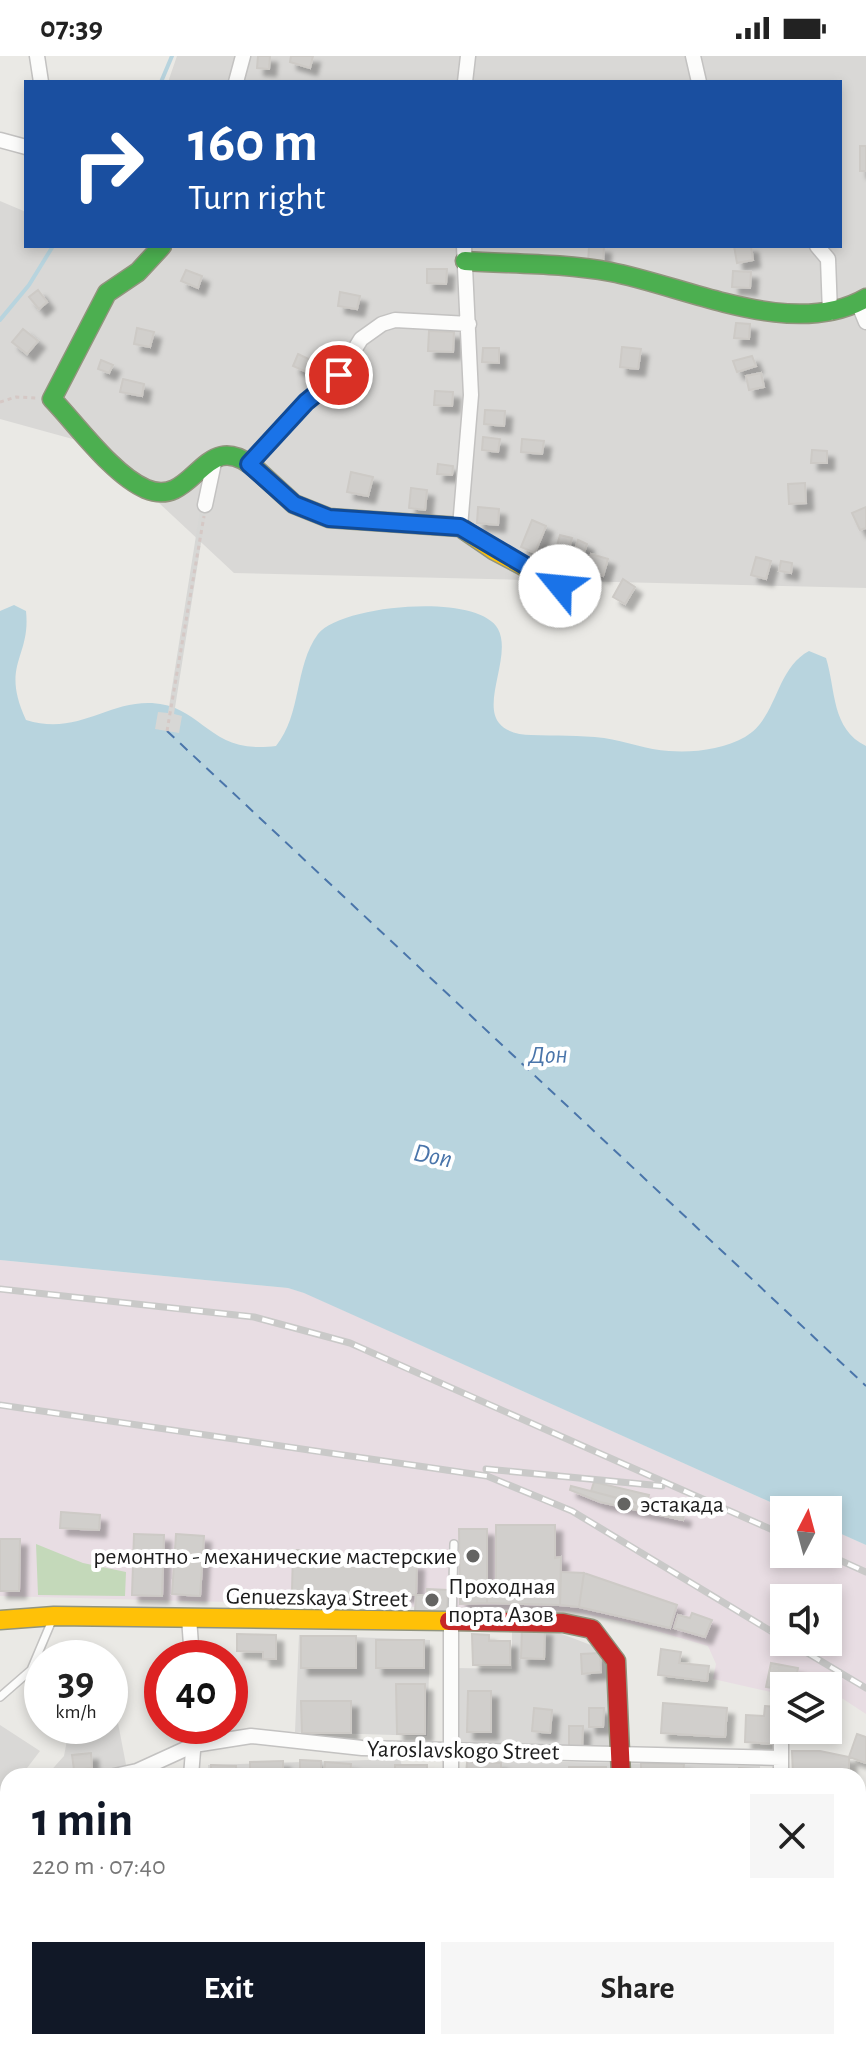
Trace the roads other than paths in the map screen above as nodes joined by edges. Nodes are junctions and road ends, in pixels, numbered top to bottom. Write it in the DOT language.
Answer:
graph roads {
  1 [pos="37,56"];
  2 [pos="243,56"];
  3 [pos="468,56"];
  4 [pos="693,56"];
  5 [pos="41,80"];
  6 [pos="237,80"];
  7 [pos="465,80"];
  8 [pos="699,80"];
  9 [pos="0,140"];
  10 [pos="24,146"];
  11 [pos="160,248"];
  12 [pos="819,248"];
  13 [pos="464,253"];
  14 [pos="864,308"];
  15 [pos="830,313"];
  16 [pos="469,324"];
  17 [pos="215,458"];
  18 [pos="249,464"];
  19 [pos="205,505"];
  20 [pos="460,527"];
  21 [pos="584,598"];
  22 [pos="454,1544"];
  23 [pos="54,1616"];
  24 [pos="189,1618"];
  25 [pos="0,1620"];
  26 [pos="451,1623"];
  27 [pos="191,1640"];
  28 [pos="0,1697"];
  29 [pos="781,1744"];
  30 [pos="194,1745"];
  31 [pos="451,1750"];
  32 [pos="622,1754"];
  33 [pos="781,1758"];
  34 [pos="144,1768"];
  35 [pos="192,1768"];
  36 [pos="451,1768"];
  37 [pos="621,1768"];
  38 [pos="781,1768"];
  1 -- 5 [label="street"];
  2 -- 6 [label="street"];
  3 -- 7 [label="street"];
  4 -- 8 [label="street"];
  9 -- 10 [label="street"];
  11 -- 17 [label="street"];
  12 -- 15 [label="street"];
  13 -- 15 [label="street"];
  13 -- 16 [label="street"];
  14 -- 15 [label="street"];
  16 -- 18 [label="street"];
  16 -- 20 [label="street"];
  17 -- 18 [label="street"];
  17 -- 19 [label="street"];
  18 -- 20 [label="street"];
  20 -- 21 [label="street"];
  22 -- 26 [label="lane"];
  23 -- 24 [label="street, Genuezskaya Street"];
  23 -- 25 [label="street, Genuezskaya Street"];
  23 -- 28 [label="lane"];
  24 -- 26 [label="street, Genuezskaya Street"];
  24 -- 27 [label="street"];
  26 -- 31 [label="street"];
  26 -- 32 [label="street, Genuezskaya Street"];
  29 -- 33 [label="street"];
  30 -- 31 [label="street, Yaroslavskogo Street"];
  30 -- 34 [label="street, Yaroslavskogo Street"];
  30 -- 35 [label="street"];
  31 -- 32 [label="street, Yaroslavskogo Street"];
  31 -- 36 [label="street"];
  32 -- 33 [label="street, Yaroslavskogo Street"];
  32 -- 37 [label="street"];
  33 -- 38 [label="street"];
}
